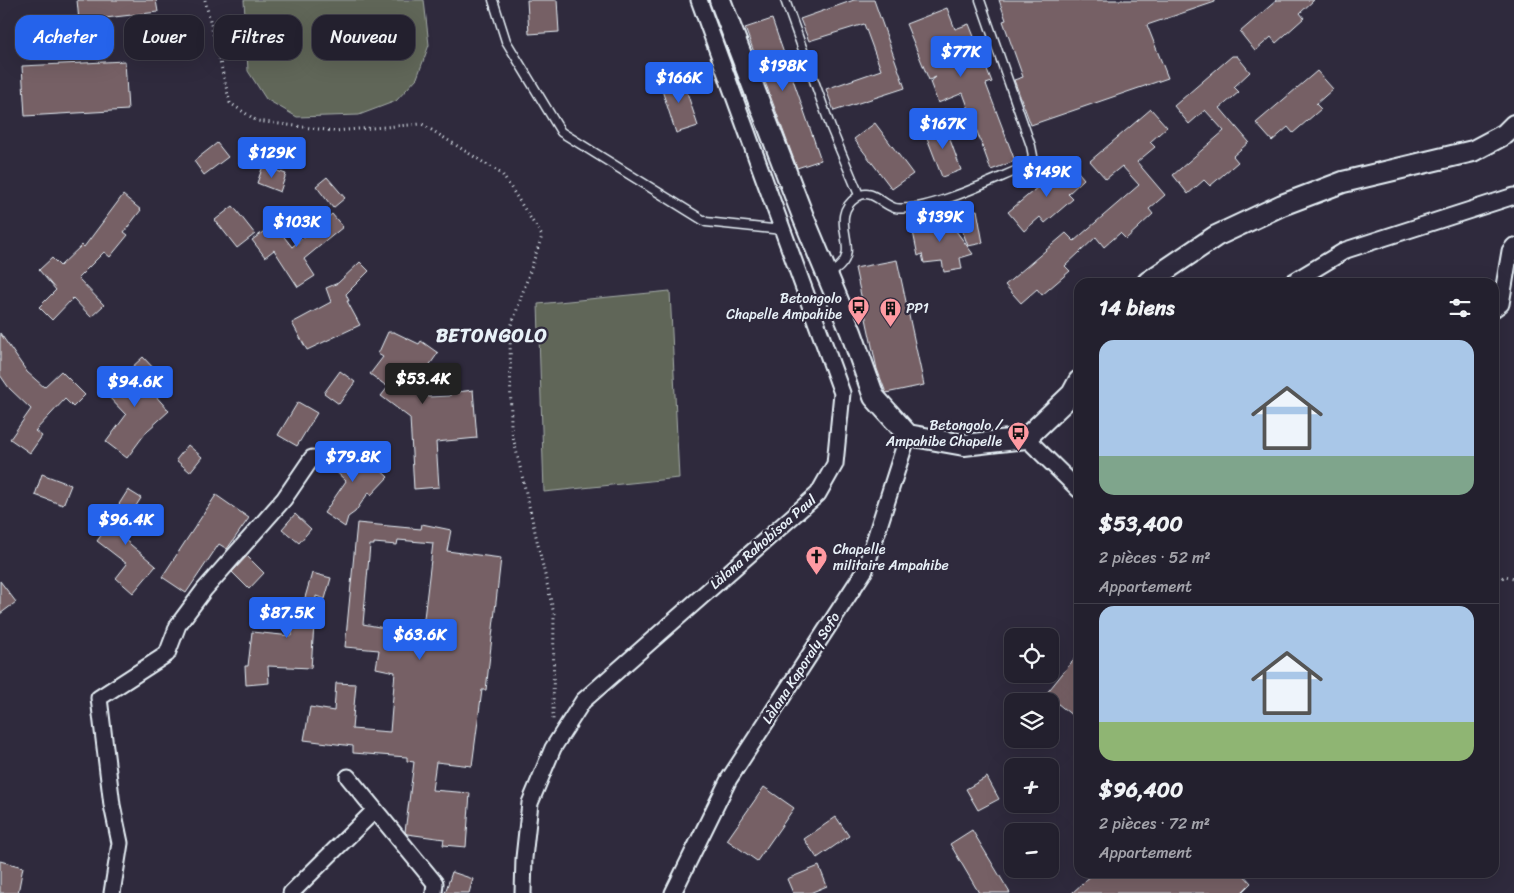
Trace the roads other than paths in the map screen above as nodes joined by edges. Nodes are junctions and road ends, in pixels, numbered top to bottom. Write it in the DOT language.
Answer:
graph roads {
  1 [pos="493,0"];
  2 [pos="699,0"];
  3 [pos="720,0"];
  4 [pos="785,0"];
  5 [pos="980,0"];
  6 [pos="1514,125"];
  7 [pos="859,195"];
  8 [pos="1514,196"];
  9 [pos="782,230"];
  10 [pos="1514,246"];
  11 [pos="827,275"];
  12 [pos="1154,278"];
  13 [pos="1300,278"];
  14 [pos="1499,305"];
  15 [pos="1074,390"];
  16 [pos="908,435"];
  17 [pos="1026,438"];
  18 [pos="312,458"];
  19 [pos="1074,485"];
  20 [pos="348,777"];
  21 [pos="375,810"];
  22 [pos="112,893"];
  23 [pos="291,893"];
  24 [pos="434,893"];
  25 [pos="523,893"];
  26 [pos="673,893"];
  1 -- 9 [label="lane"];
  2 -- 9 [label="street, Làlana Rahobisoa Paul"];
  3 -- 11 [label="street"];
  4 -- 7 [label="lane"];
  5 -- 7 [label="lane"];
  6 -- 12 [label="street"];
  7 -- 11 [label="lane"];
  8 -- 13 [label="street"];
  9 -- 25 [label="street, Làlana Rahobisoa Paul"];
  10 -- 14 [label="street"];
  11 -- 16 [label="street"];
  15 -- 17 [label="street"];
  16 -- 17 [label="street"];
  16 -- 26 [label="street, Làlana Kaporaly Sofo"];
  17 -- 19 [label="street"];
  18 -- 22 [label="street"];
  20 -- 21 [label="street"];
  21 -- 23 [label="street"];
  21 -- 24 [label="street"];
}
